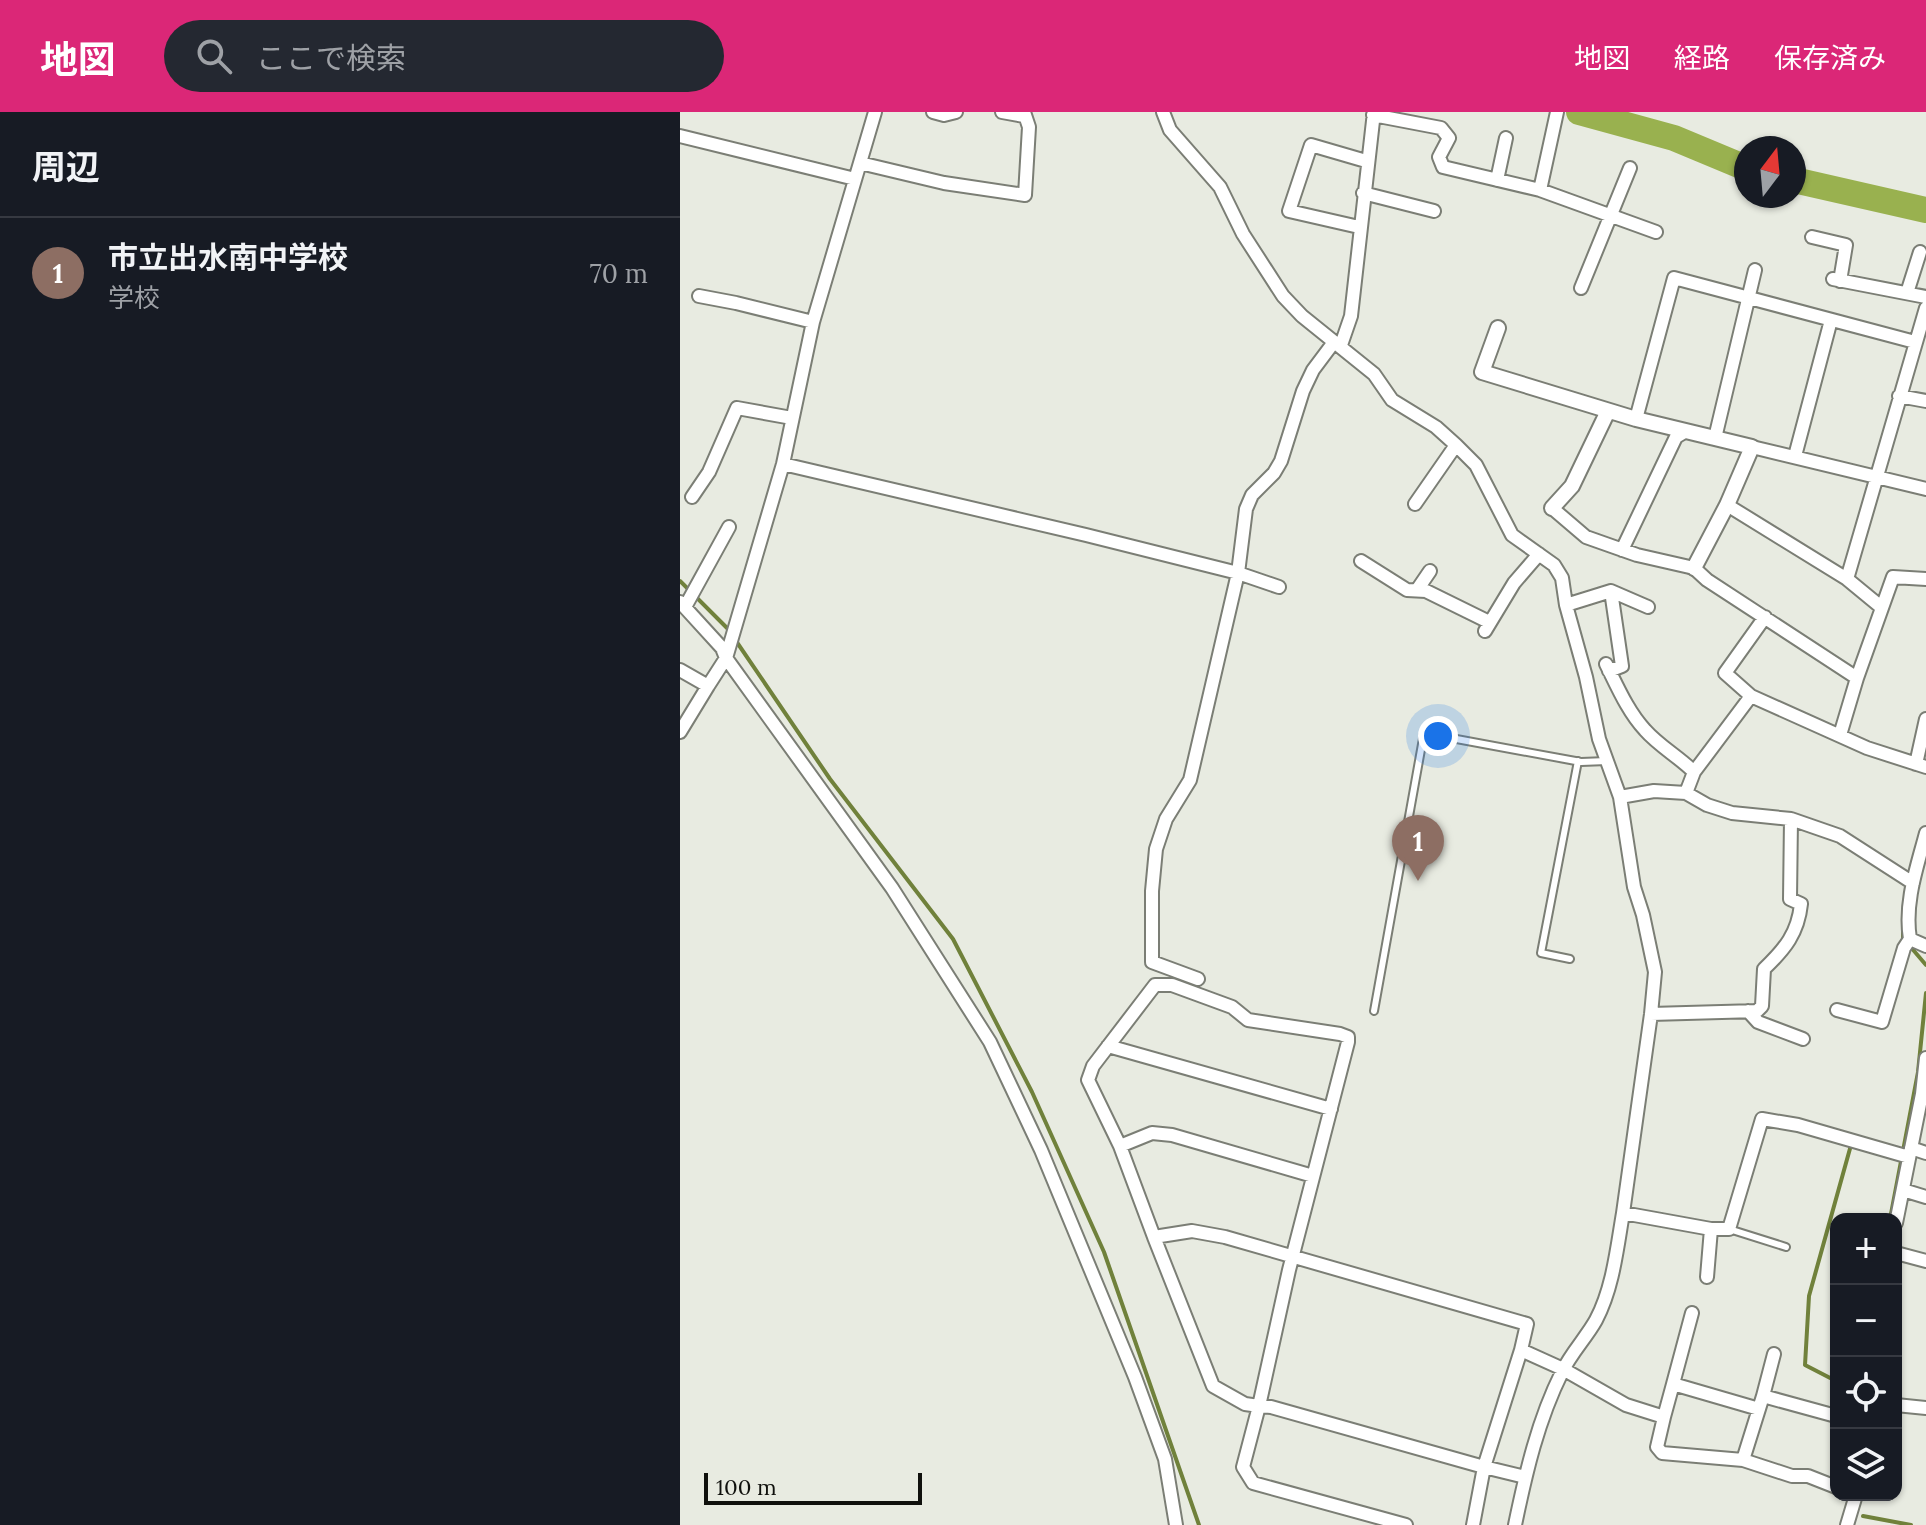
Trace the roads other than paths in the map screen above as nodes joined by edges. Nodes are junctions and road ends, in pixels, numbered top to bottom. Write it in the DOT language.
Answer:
graph roads {
  1 [pos="875,112"];
  2 [pos="933,112"];
  3 [pos="956,112"];
  4 [pos="1002,112"];
  5 [pos="1177,112"];
  6 [pos="1557,112"];
  7 [pos="1374,113"];
  8 [pos="1024,114"];
  9 [pos="1165,117"];
  10 [pos="680,136"];
  11 [pos="1506,138"];
  12 [pos="1366,161"];
  13 [pos="860,163"];
  14 [pos="1630,168"];
  15 [pos="855,179"];
  16 [pos="1497,180"];
  17 [pos="1540,190"];
  18 [pos="1363,193"];
  19 [pos="1434,211"];
  20 [pos="1610,216"];
  21 [pos="1359,227"];
  22 [pos="1656,232"];
  23 [pos="1812,237"];
  24 [pos="1920,252"];
  25 [pos="1755,270"];
  26 [pos="1581,288"];
  27 [pos="1907,293"];
  28 [pos="699,296"];
  29 [pos="1749,297"];
  30 [pos="1926,297"];
  31 [pos="1926,308"];
  32 [pos="1831,320"];
  33 [pos="813,322"];
  34 [pos="1491,333"];
  35 [pos="1915,342"];
  36 [pos="1337,343"];
  37 [pos="1899,396"];
  38 [pos="1926,401"];
  39 [pos="1608,411"];
  40 [pos="792,418"];
  41 [pos="1636,419"];
  42 [pos="1686,431"];
  43 [pos="1715,438"];
  44 [pos="1456,445"];
  45 [pos="1752,447"];
  46 [pos="1795,456"];
  47 [pos="783,464"];
  48 [pos="1876,478"];
  49 [pos="1926,489"];
  50 [pos="692,497"];
  51 [pos="1415,504"];
  52 [pos="1727,505"];
  53 [pos="1552,508"];
  54 [pos="729,527"];
  55 [pos="1622,550"];
  56 [pos="1539,554"];
  57 [pos="1361,561"];
  58 [pos="1694,568"];
  59 [pos="1430,571"];
  60 [pos="1238,573"];
  61 [pos="1847,579"];
  62 [pos="1926,579"];
  63 [pos="1279,587"];
  64 [pos="1417,590"];
  65 [pos="1611,591"];
  66 [pos="682,604"];
  67 [pos="1566,605"];
  68 [pos="1648,607"];
  69 [pos="1881,607"];
  70 [pos="1765,617"];
  71 [pos="726,658"];
  72 [pos="680,670"];
  73 [pos="1857,678"];
  74 [pos="708,686"];
  75 [pos="1751,696"];
  76 [pos="1926,719"];
  77 [pos="680,732"];
  78 [pos="1840,735"];
  79 [pos="1578,761"];
  80 [pos="1607,761"];
  81 [pos="1921,765"];
  82 [pos="1694,772"];
  83 [pos="1686,793"];
  84 [pos="1620,797"];
  85 [pos="1791,819"];
  86 [pos="1926,833"];
  87 [pos="1913,883"];
  88 [pos="1910,939"];
  89 [pos="1926,946"];
  90 [pos="1570,959"];
  91 [pos="1198,979"];
  92 [pos="1837,1010"];
  93 [pos="1374,1011"];
  94 [pos="1748,1011"];
  95 [pos="1651,1014"];
  96 [pos="1803,1039"];
  97 [pos="1108,1046"];
  98 [pos="1926,1057"];
  99 [pos="1331,1109"];
  100 [pos="1120,1146"];
  101 [pos="1910,1153"];
  102 [pos="1926,1153"];
  103 [pos="1313,1176"];
  104 [pos="1903,1190"];
  105 [pos="1926,1197"];
  106 [pos="1623,1213"];
  107 [pos="1898,1213"];
  108 [pos="1711,1229"];
  109 [pos="1729,1229"];
  110 [pos="1154,1237"];
  111 [pos="1786,1247"];
  112 [pos="1902,1255"];
  113 [pos="1292,1258"];
  114 [pos="1926,1261"];
  115 [pos="1707,1277"];
  116 [pos="1692,1313"];
  117 [pos="1521,1350"];
  118 [pos="1774,1354"];
  119 [pos="1563,1369"];
  120 [pos="1673,1384"];
  121 [pos="1761,1402"];
  122 [pos="1259,1406"];
  123 [pos="1902,1406"];
  124 [pos="1926,1408"];
  125 [pos="1830,1415"];
  126 [pos="1664,1417"];
  127 [pos="1743,1460"];
  128 [pos="1484,1467"];
  129 [pos="1525,1477"];
  130 [pos="1830,1485"];
  131 [pos="1854,1501"];
  132 [pos="1176,1525"];
  133 [pos="1406,1525"];
  134 [pos="1473,1525"];
  135 [pos="1515,1525"];
  136 [pos="1847,1525"];
  1 -- 13 [label="street"];
  2 -- 3 [label="street"];
  4 -- 8 [label="street"];
  5 -- 9 [label="street"];
  6 -- 17 [label="street"];
  7 -- 12 [label="street"];
  7 -- 16 [label="street"];
  8 -- 13 [label="street"];
  9 -- 36 [label="street"];
  10 -- 15 [label="street"];
  11 -- 16 [label="street"];
  12 -- 18 [label="street"];
  12 -- 21 [label="street"];
  13 -- 15 [label="street"];
  14 -- 20 [label="street"];
  15 -- 33 [label="street"];
  16 -- 17 [label="street"];
  17 -- 20 [label="street"];
  18 -- 19 [label="street"];
  18 -- 21 [label="street"];
  20 -- 22 [label="street"];
  20 -- 26 [label="street"];
  21 -- 36 [label="street"];
  23 -- 27 [label="street"];
  24 -- 27 [label="street"];
  25 -- 29 [label="street"];
  27 -- 30 [label="street"];
  28 -- 33 [label="street"];
  29 -- 32 [label="street"];
  29 -- 41 [label="street"];
  29 -- 43 [label="street"];
  31 -- 35 [label="street"];
  32 -- 35 [label="street"];
  32 -- 46 [label="street"];
  33 -- 40 [label="street"];
  34 -- 39 [label="street"];
  35 -- 37 [label="street"];
  36 -- 44 [label="street"];
  36 -- 60 [label="street"];
  37 -- 38 [label="street"];
  37 -- 48 [label="street"];
  39 -- 41 [label="street"];
  39 -- 53 [label="street"];
  40 -- 47 [label="street"];
  40 -- 50 [label="street"];
  41 -- 42 [label="street"];
  42 -- 43 [label="street"];
  42 -- 55 [label="street"];
  43 -- 45 [label="street"];
  44 -- 51 [label="street"];
  44 -- 56 [label="street"];
  45 -- 46 [label="street"];
  45 -- 52 [label="street"];
  46 -- 48 [label="street"];
  47 -- 60 [label="street"];
  47 -- 71 [label="street"];
  48 -- 49 [label="street"];
  48 -- 61 [label="street"];
  52 -- 58 [label="street"];
  52 -- 61 [label="street"];
  53 -- 55 [label="street"];
  54 -- 66 [label="street"];
  55 -- 58 [label="street"];
  56 -- 64 [label="street"];
  56 -- 67 [label="street"];
  57 -- 64 [label="street"];
  58 -- 70 [label="street"];
  59 -- 64 [label="street"];
  60 -- 63 [label="street"];
  60 -- 91 [label="street"];
  61 -- 69 [label="street"];
  62 -- 69 [label="street"];
  65 -- 67 [label="street"];
  65 -- 68 [label="street"];
  65 -- 82 [label="street"];
  66 -- 71 [label="street"];
  67 -- 80 [label="street"];
  69 -- 73 [label="street"];
  70 -- 73 [label="street"];
  70 -- 75 [label="street"];
  71 -- 74 [label="street"];
  71 -- 132 [label="street"];
  72 -- 74 [label="street"];
  73 -- 78 [label="street"];
  74 -- 77 [label="street"];
  75 -- 78 [label="street"];
  75 -- 82 [label="street"];
  76 -- 81 [label="street"];
  78 -- 81 [label="street"];
  79 -- 80 [label="lane"];
  79 -- 90 [label="lane"];
  79 -- 93 [label="lane"];
  80 -- 84 [label="street"];
  82 -- 83 [label="street"];
  83 -- 84 [label="street"];
  83 -- 85 [label="street"];
  84 -- 95 [label="street"];
  85 -- 87 [label="street"];
  85 -- 94 [label="street"];
  86 -- 87 [label="street"];
  87 -- 88 [label="street"];
  88 -- 89 [label="street"];
  88 -- 92 [label="street"];
  94 -- 95 [label="street"];
  94 -- 96 [label="street"];
  95 -- 106 [label="street"];
  97 -- 99 [label="street"];
  97 -- 99 [label="street"];
  97 -- 100 [label="street"];
  98 -- 101 [label="street"];
  99 -- 103 [label="street"];
  100 -- 103 [label="street"];
  100 -- 110 [label="street"];
  101 -- 102 [label="street"];
  101 -- 104 [label="street"];
  101 -- 109 [label="street"];
  103 -- 113 [label="street"];
  104 -- 105 [label="street"];
  104 -- 107 [label="street"];
  106 -- 108 [label="street"];
  106 -- 119 [label="street"];
  108 -- 109 [label="street"];
  108 -- 115 [label="street"];
  109 -- 111 [label="lane"];
  110 -- 113 [label="street"];
  110 -- 122 [label="street"];
  112 -- 114 [label="street"];
  113 -- 117 [label="street"];
  113 -- 122 [label="street"];
  116 -- 120 [label="street"];
  117 -- 119 [label="street"];
  117 -- 128 [label="street"];
  118 -- 121 [label="street"];
  119 -- 126 [label="street"];
  119 -- 129 [label="street"];
  120 -- 121 [label="street"];
  120 -- 126 [label="street"];
  121 -- 125 [label="street"];
  121 -- 127 [label="street"];
  122 -- 128 [label="street"];
  122 -- 133 [label="street"];
  123 -- 124 [label="street"];
  126 -- 127 [label="street"];
  127 -- 130 [label="street"];
  128 -- 129 [label="street"];
  128 -- 134 [label="street"];
  129 -- 135 [label="street"];
  131 -- 136 [label="street"];
}
